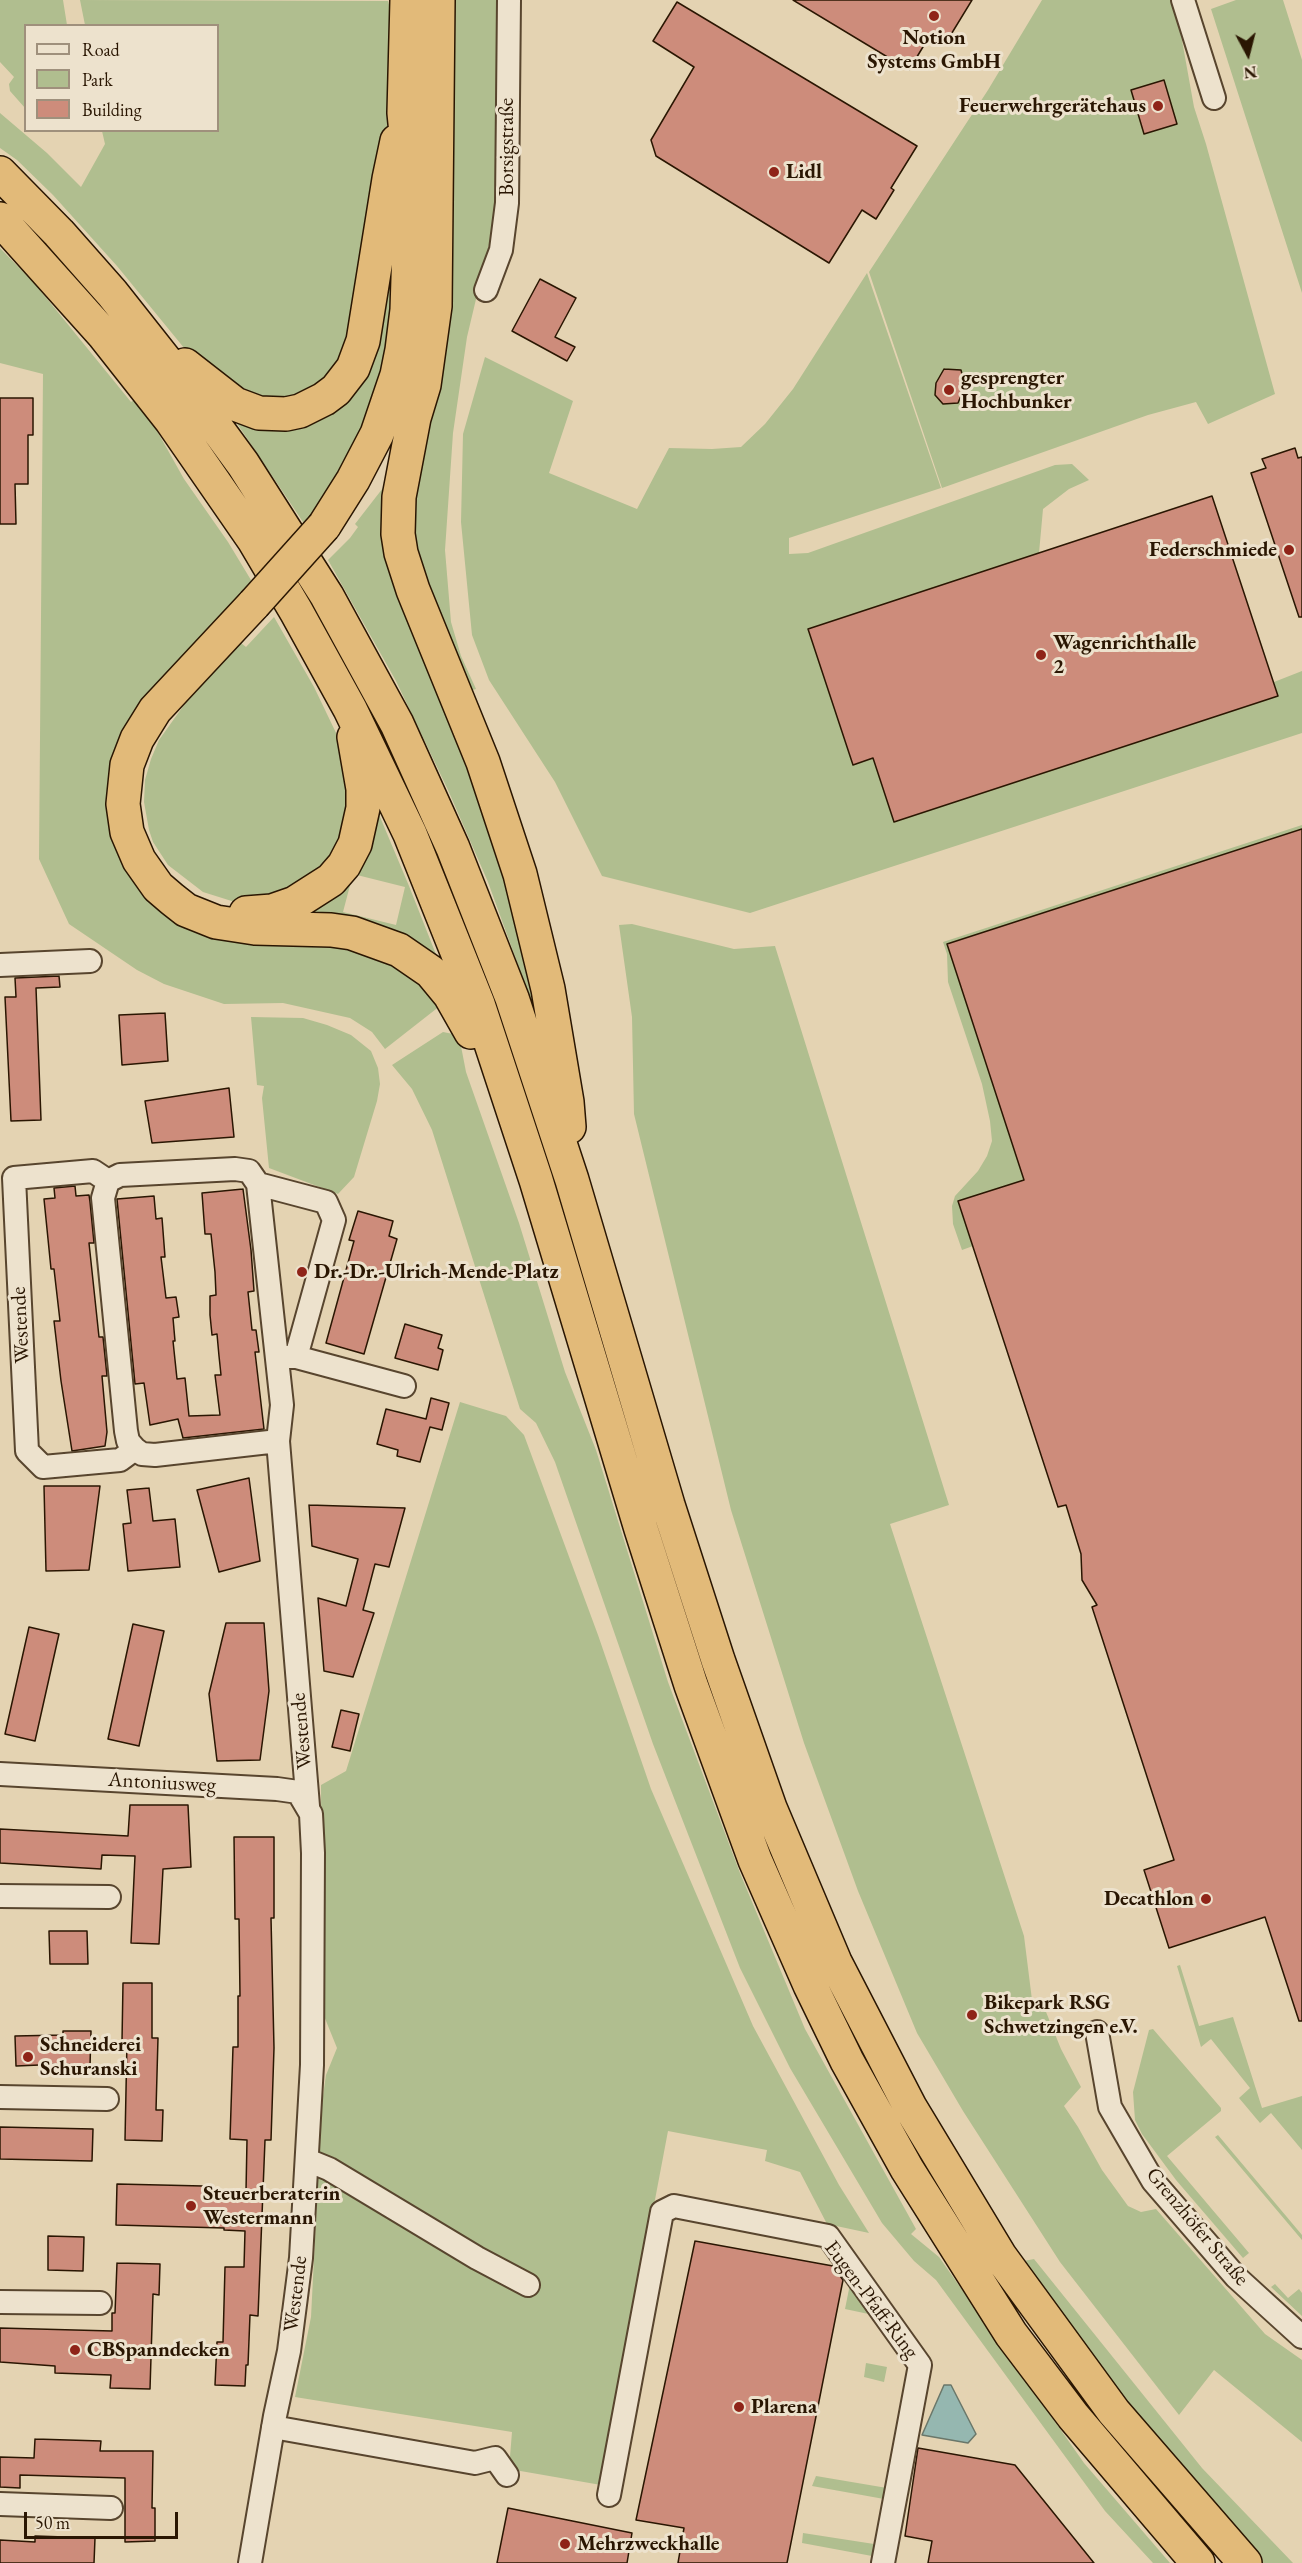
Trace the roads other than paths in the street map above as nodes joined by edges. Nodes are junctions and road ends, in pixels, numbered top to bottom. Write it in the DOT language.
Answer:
graph roads {
  1 [pos="438,0"];
  2 [pos="509,0"];
  3 [pos="1183,0"];
  4 [pos="404,4"];
  5 [pos="1214,98"];
  6 [pos="404,113"];
  7 [pos="0,172"];
  8 [pos="0,219"];
  9 [pos="486,290"];
  10 [pos="154,345"];
  11 [pos="414,418"];
  12 [pos="328,532"];
  13 [pos="257,610"];
  14 [pos="350,709"];
  15 [pos="90,961"];
  16 [pos="0,965"];
  17 [pos="513,1110"];
  18 [pos="572,1180"];
  19 [pos="108,1181"];
  20 [pos="258,1184"];
  21 [pos="286,1357"];
  22 [pos="404,1386"];
  23 [pos="278,1442"];
  24 [pos="135,1449"];
  25 [pos="0,1774"];
  26 [pos="310,1810"];
  27 [pos="0,1896"];
  28 [pos="109,1896"];
  29 [pos="1097,2032"];
  30 [pos="0,2097"];
  31 [pos="107,2099"];
  32 [pos="307,2160"];
  33 [pos="528,2285"];
  34 [pos="0,2302"];
  35 [pos="100,2303"];
  36 [pos="1302,2337"];
  37 [pos="273,2427"];
  38 [pos="507,2475"];
  39 [pos="609,2495"];
  40 [pos="0,2504"];
  41 [pos="111,2508"];
  42 [pos="250,2563"];
  43 [pos="883,2563"];
  44 [pos="1198,2563"];
  45 [pos="1245,2563"];
  1 -- 11 [label="highway"];
  2 -- 9 [label="street, Borsigstraße"];
  3 -- 5 [label="street"];
  4 -- 6 [label="highway"];
  6 -- 10 [label="highway"];
  6 -- 12 [label="highway"];
  7 -- 10 [label="highway"];
  8 -- 14 [label="highway"];
  10 -- 18 [label="highway"];
  11 -- 12 [label="highway"];
  11 -- 18 [label="highway"];
  12 -- 13 [label="highway, bridge"];
  13 -- 14 [label="highway"];
  13 -- 17 [label="highway"];
  14 -- 17 [label="highway"];
  15 -- 16 [label="street"];
  17 -- 44 [label="highway"];
  18 -- 45 [label="highway"];
  19 -- 20 [label="street, Westende"];
  19 -- 24 [label="street"];
  19 -- 24 [label="street, Westende"];
  20 -- 21 [label="street, Westende"];
  20 -- 21 [label="street, Westende"];
  21 -- 22 [label="street"];
  21 -- 23 [label="street, Westende"];
  23 -- 24 [label="street"];
  23 -- 26 [label="street, Westende"];
  25 -- 26 [label="street, Antoniusweg"];
  26 -- 32 [label="street, Westende"];
  27 -- 28 [label="street"];
  29 -- 36 [label="street, Grenzhöfer Straße"];
  30 -- 31 [label="street"];
  32 -- 33 [label="street"];
  32 -- 37 [label="street, Westende"];
  34 -- 35 [label="street"];
  37 -- 38 [label="street"];
  37 -- 42 [label="street, Westende"];
  39 -- 43 [label="street, Eugen-Pfaff-Ring"];
  40 -- 41 [label="street"];
}
